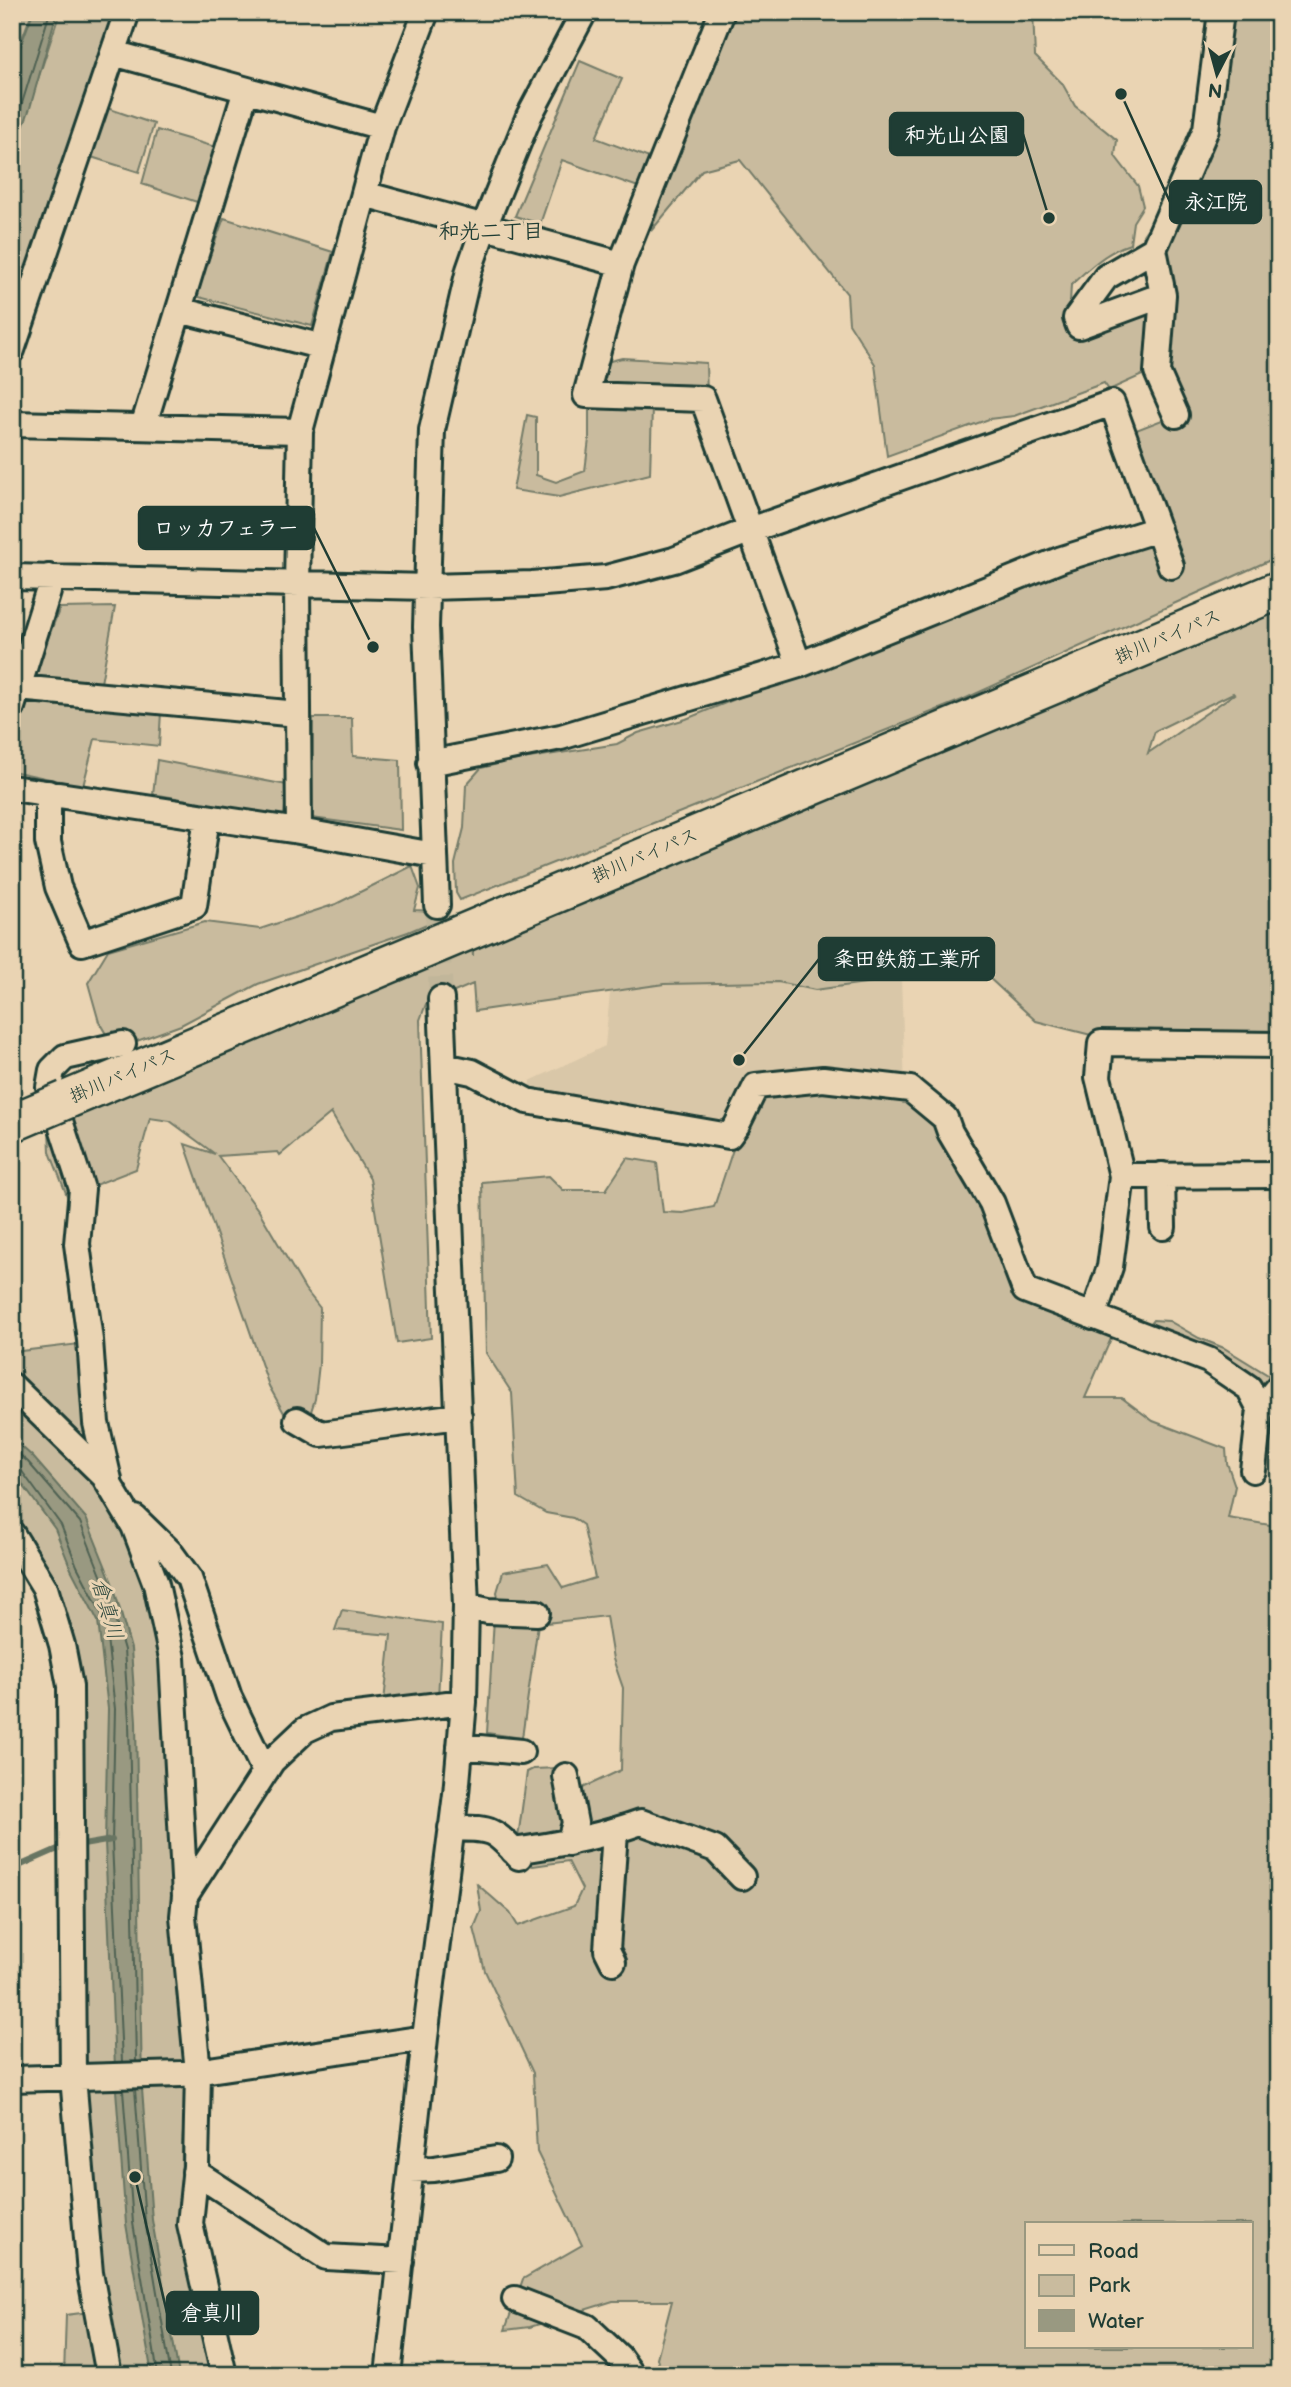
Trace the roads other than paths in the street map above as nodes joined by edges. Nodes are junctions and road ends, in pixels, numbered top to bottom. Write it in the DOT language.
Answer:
graph roads {
  1 [pos="127,12"];
  2 [pos="426,12"];
  3 [pos="584,12"];
  4 [pos="722,12"];
  5 [pos="1220,12"];
  6 [pos="113,53"];
  7 [pos="246,90"];
  8 [pos="382,127"];
  9 [pos="364,194"];
  10 [pos="484,227"];
  11 [pos="1154,248"];
  12 [pos="621,264"];
  13 [pos="1163,295"];
  14 [pos="179,310"];
  15 [pos="323,347"];
  16 [pos="12,350"];
  17 [pos="1176,415"];
  18 [pos="12,424"];
  19 [pos="144,427"];
  20 [pos="300,431"];
  21 [pos="1158,529"];
  22 [pos="750,530"];
  23 [pos="1171,566"];
  24 [pos="12,577"];
  25 [pos="49,577"];
  26 [pos="297,585"];
  27 [pos="428,587"];
  28 [pos="1279,590"];
  29 [pos="799,665"];
  30 [pos="15,697"];
  31 [pos="298,714"];
  32 [pos="430,763"];
  33 [pos="12,788"];
  34 [pos="48,793"];
  35 [pos="207,817"];
  36 [pos="299,831"];
  37 [pos="434,855"];
  38 [pos="437,905"];
  39 [pos="442,999"];
  40 [pos="123,1044"];
  41 [pos="1279,1045"];
  42 [pos="444,1066"];
  43 [pos="12,1123"];
  44 [pos="1161,1175"];
  45 [pos="1279,1175"];
  46 [pos="1122,1176"];
  47 [pos="1163,1227"];
  48 [pos="1093,1317"];
  49 [pos="12,1385"];
  50 [pos="1279,1386"];
  51 [pos="1260,1409"];
  52 [pos="458,1416"];
  53 [pos="297,1420"];
  54 [pos="1253,1470"];
  55 [pos="116,1496"];
  56 [pos="12,1534"];
  57 [pos="466,1606"];
  58 [pos="537,1613"];
  59 [pos="464,1702"];
  60 [pos="460,1746"];
  61 [pos="521,1752"];
  62 [pos="265,1772"];
  63 [pos="566,1776"];
  64 [pos="451,1828"];
  65 [pos="615,1832"];
  66 [pos="569,1843"];
  67 [pos="743,1877"];
  68 [pos="186,1896"];
  69 [pos="614,1962"];
  70 [pos="425,2038"];
  71 [pos="190,2073"];
  72 [pos="77,2077"];
  73 [pos="12,2079"];
  74 [pos="496,2159"];
  75 [pos="411,2169"];
  76 [pos="195,2172"];
  77 [pos="401,2261"];
  78 [pos="515,2299"];
  79 [pos="109,2375"];
  80 [pos="224,2375"];
  81 [pos="388,2375"];
  82 [pos="632,2375"];
  1 -- 6 [label="street"];
  2 -- 8 [label="street"];
  3 -- 10 [label="street"];
  4 -- 12 [label="street"];
  5 -- 11 [label="street"];
  6 -- 7 [label="street"];
  6 -- 16 [label="street"];
  7 -- 8 [label="street"];
  7 -- 14 [label="street"];
  8 -- 9 [label="street"];
  9 -- 10 [label="street"];
  9 -- 15 [label="street"];
  10 -- 12 [label="street"];
  10 -- 27 [label="street"];
  11 -- 13 [label="street"];
  11 -- 13 [label="street"];
  12 -- 22 [label="street"];
  13 -- 17 [label="street"];
  14 -- 15 [label="street"];
  14 -- 19 [label="street"];
  15 -- 20 [label="street"];
  18 -- 19 [label="street"];
  19 -- 20 [label="street"];
  20 -- 26 [label="street"];
  21 -- 22 [label="street"];
  21 -- 23 [label="street"];
  21 -- 29 [label="street"];
  22 -- 27 [label="street"];
  22 -- 29 [label="street"];
  24 -- 25 [label="street"];
  25 -- 26 [label="street"];
  25 -- 30 [label="street"];
  26 -- 27 [label="street"];
  26 -- 31 [label="street"];
  27 -- 32 [label="street"];
  28 -- 43 [label="highway, 掛川バイパス, bridge"];
  29 -- 32 [label="street"];
  30 -- 31 [label="street"];
  31 -- 36 [label="street"];
  32 -- 37 [label="street"];
  33 -- 34 [label="street"];
  34 -- 35 [label="street"];
  34 -- 35 [label="street"];
  35 -- 36 [label="street"];
  36 -- 37 [label="street"];
  37 -- 38 [label="street"];
  39 -- 42 [label="street"];
  40 -- 55 [label="street"];
  41 -- 46 [label="street"];
  42 -- 48 [label="street"];
  42 -- 52 [label="street"];
  44 -- 45 [label="street"];
  44 -- 46 [label="street"];
  44 -- 47 [label="street"];
  46 -- 48 [label="street"];
  48 -- 51 [label="street"];
  49 -- 55 [label="street"];
  50 -- 51 [label="street"];
  51 -- 54 [label="street"];
  52 -- 53 [label="street"];
  52 -- 57 [label="street"];
  55 -- 62 [label="street"];
  55 -- 68 [label="street"];
  56 -- 72 [label="street"];
  57 -- 58 [label="street"];
  57 -- 59 [label="street"];
  59 -- 60 [label="street"];
  59 -- 62 [label="street"];
  60 -- 61 [label="street"];
  60 -- 64 [label="street"];
  62 -- 68 [label="street"];
  63 -- 66 [label="street"];
  64 -- 66 [label="street"];
  64 -- 70 [label="street"];
  65 -- 66 [label="street"];
  65 -- 67 [label="street"];
  65 -- 69 [label="street"];
  68 -- 71 [label="street"];
  70 -- 71 [label="street"];
  70 -- 75 [label="street"];
  71 -- 72 [label="street"];
  71 -- 76 [label="street"];
  72 -- 73 [label="street"];
  72 -- 79 [label="street"];
  74 -- 75 [label="street"];
  75 -- 77 [label="street"];
  76 -- 77 [label="street"];
  76 -- 80 [label="street"];
  77 -- 81 [label="street"];
  78 -- 82 [label="street"];
}
